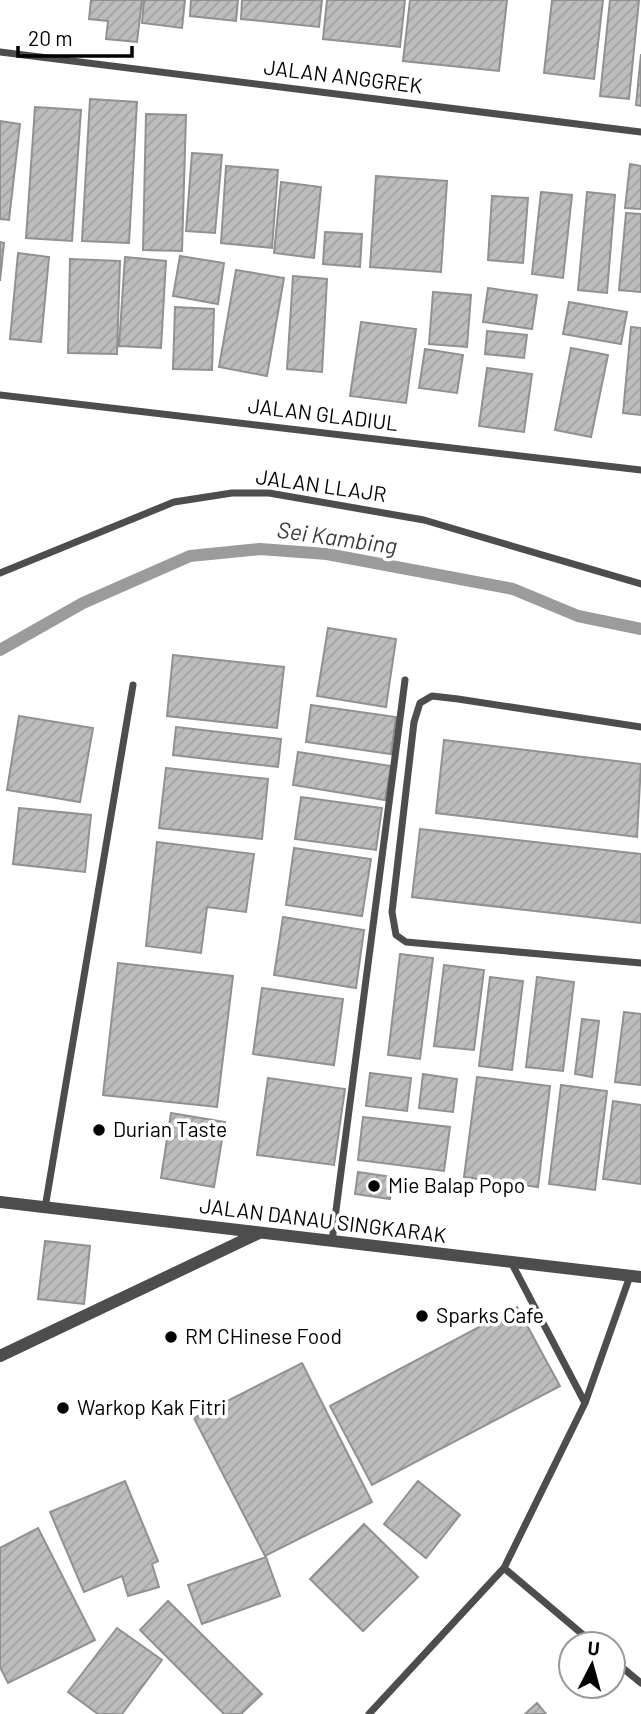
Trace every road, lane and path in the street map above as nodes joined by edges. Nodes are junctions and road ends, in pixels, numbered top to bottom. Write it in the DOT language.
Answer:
graph roads {
  1 [pos="0,52"];
  2 [pos="641,132"];
  3 [pos="0,395"];
  4 [pos="641,470"];
  5 [pos="0,573"];
  6 [pos="641,584"];
  7 [pos="405,680"];
  8 [pos="134,685"];
  9 [pos="641,727"];
  10 [pos="641,962"];
  11 [pos="0,1202"];
  12 [pos="45,1208"];
  13 [pos="260,1233"];
  14 [pos="332,1241"];
  15 [pos="511,1262"];
  16 [pos="636,1277"];
  17 [pos="0,1356"];
  18 [pos="585,1404"];
  19 [pos="504,1568"];
  20 [pos="577,1630"];
  21 [pos="627,1672"];
  22 [pos="641,1683"];
  23 [pos="369,1714"];
  1 -- 2 [label="street, JALAN ANGGREK"];
  3 -- 4 [label="street, JALAN GLADIUL"];
  5 -- 6 [label="street, JALAN LLAJR"];
  7 -- 14 [label="street"];
  8 -- 12 [label="street"];
  9 -- 10 [label="street"];
  11 -- 12 [label="street, JALAN DANAU SINGKARAK"];
  12 -- 13 [label="street, JALAN DANAU SINGKARAK"];
  13 -- 14 [label="street, JALAN DANAU SINGKARAK"];
  13 -- 17 [label="street"];
  14 -- 15 [label="street, JALAN DANAU SINGKARAK"];
  15 -- 16 [label="street, JALAN DANAU SINGKARAK"];
  15 -- 18 [label="street"];
  16 -- 18 [label="street"];
  18 -- 19 [label="street"];
  19 -- 20 [label="street"];
  19 -- 23 [label="street"];
  21 -- 22 [label="street"];
}
